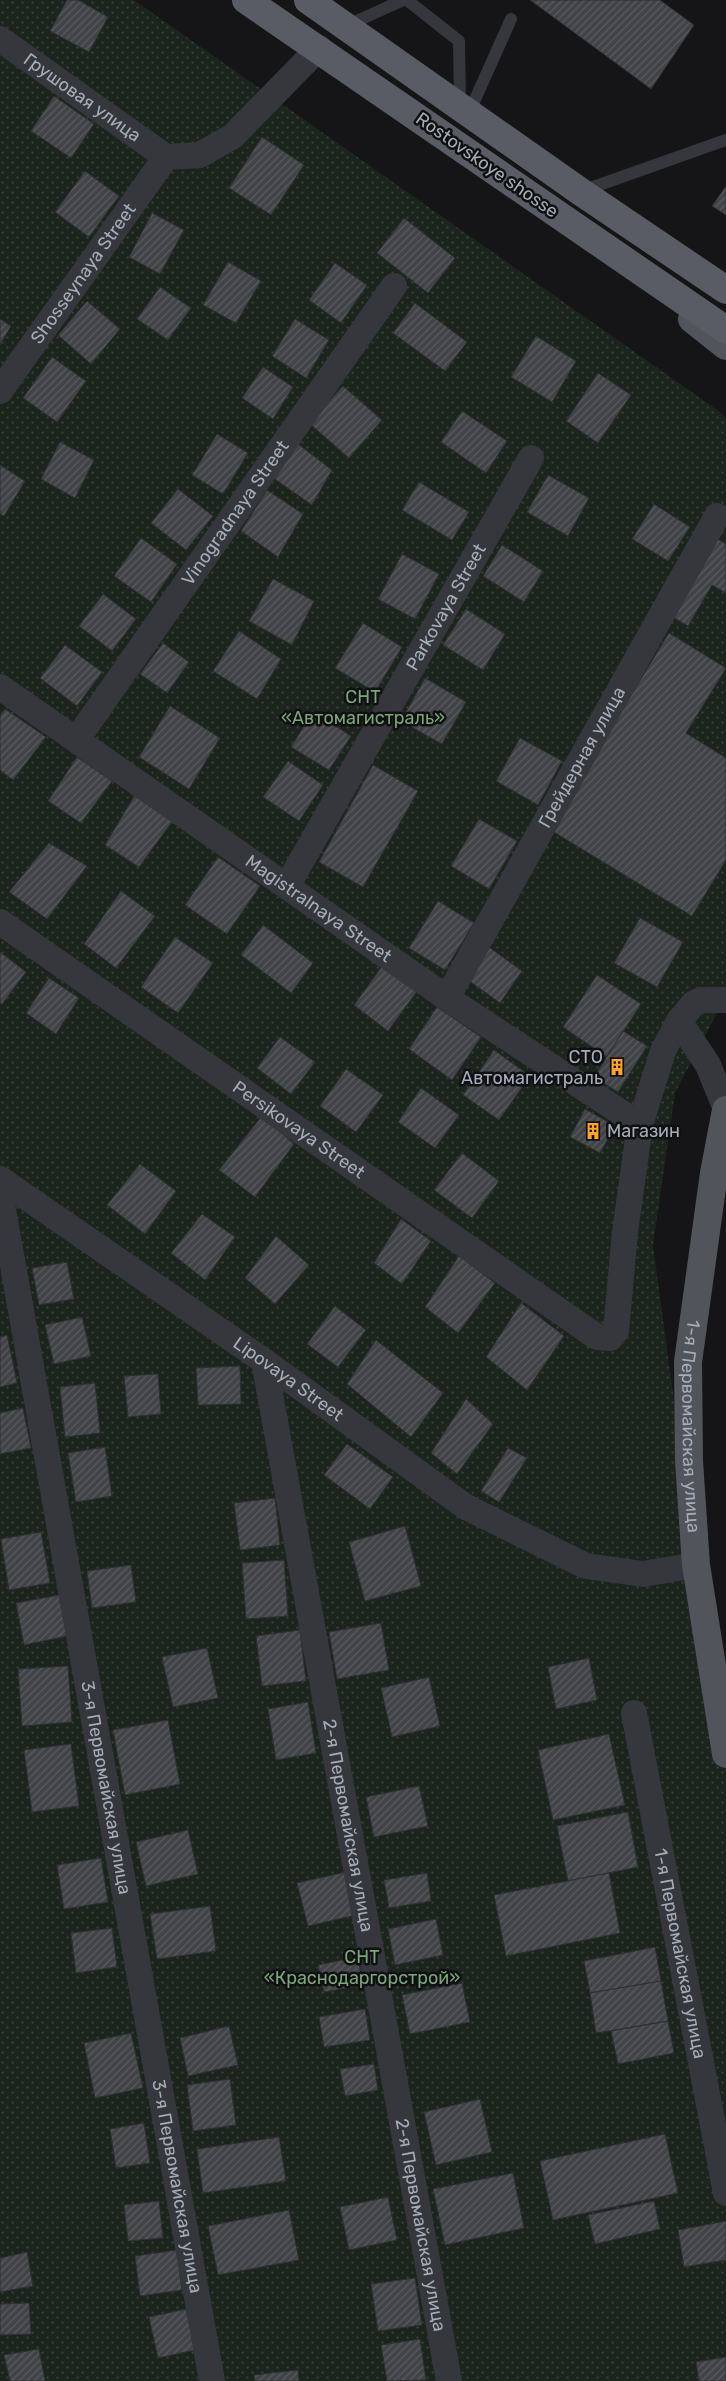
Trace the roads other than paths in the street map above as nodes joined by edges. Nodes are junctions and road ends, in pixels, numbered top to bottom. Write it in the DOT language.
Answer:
graph roads {
  1 [pos="246,0"];
  2 [pos="308,0"];
  3 [pos="405,0"];
  4 [pos="511,19"];
  5 [pos="346,26"];
  6 [pos="0,39"];
  7 [pos="319,48"];
  8 [pos="464,110"];
  9 [pos="726,140"];
  10 [pos="166,156"];
  11 [pos="581,192"];
  12 [pos="582,230"];
  13 [pos="394,286"];
  14 [pos="726,290"];
  15 [pos="726,330"];
  16 [pos="726,346"];
  17 [pos="0,391"];
  18 [pos="531,458"];
  19 [pos="717,516"];
  20 [pos="0,687"];
  21 [pos="77,739"];
  22 [pos="287,886"];
  23 [pos="0,922"];
  24 [pos="447,998"];
  25 [pos="726,1000"];
  26 [pos="679,1021"];
  27 [pos="726,1110"];
  28 [pos="640,1124"];
  29 [pos="0,1179"];
  30 [pos="0,1193"];
  31 [pos="264,1361"];
  32 [pos="696,1565"];
  33 [pos="634,1713"];
  34 [pos="726,1754"];
  35 [pos="726,2193"];
  36 [pos="212,2381"];
  37 [pos="449,2381"];
  1 -- 7 [label="highway, Rostovskoye shosse"];
  2 -- 5 [label="highway, Rostovskoye shosse"];
  3 -- 5 [label="lane"];
  3 -- 8 [label="lane"];
  4 -- 8 [label="lane"];
  5 -- 8 [label="highway, Rostovskoye shosse"];
  6 -- 10 [label="street, Грушовая улица"];
  7 -- 10 [label="street"];
  7 -- 12 [label="highway, Rostovskoye shosse"];
  8 -- 11 [label="highway, Rostovskoye shosse"];
  9 -- 11 [label="lane"];
  10 -- 17 [label="street, Shosseynaya Street"];
  11 -- 14 [label="highway, Rostovskoye shosse"];
  12 -- 15 [label="highway, Rostovskoye shosse"];
  12 -- 16 [label="main road"];
  13 -- 21 [label="street, Vinogradnaya Street"];
  18 -- 22 [label="street, Parkovaya Street"];
  19 -- 24 [label="street, Грейдерная улица"];
  20 -- 21 [label="street, Magistralnaya Street"];
  21 -- 22 [label="street, Magistralnaya Street"];
  22 -- 24 [label="street, Magistralnaya Street"];
  23 -- 28 [label="street, Persikovaya Street"];
  24 -- 28 [label="street, Magistralnaya Street"];
  25 -- 26 [label="street"];
  26 -- 27 [label="street"];
  26 -- 28 [label="street"];
  27 -- 32 [label="main road, 1-я Первомайская улица"];
  29 -- 31 [label="street, Lipovaya Street"];
  30 -- 36 [label="street, 3-я Первомайская улица"];
  31 -- 32 [label="street, Lipovaya Street"];
  31 -- 37 [label="street, 2-я Первомайская улица"];
  32 -- 34 [label="main road, 1-я Первомайская улица"];
  33 -- 35 [label="street, 1-я Первомайская улица"];
}
